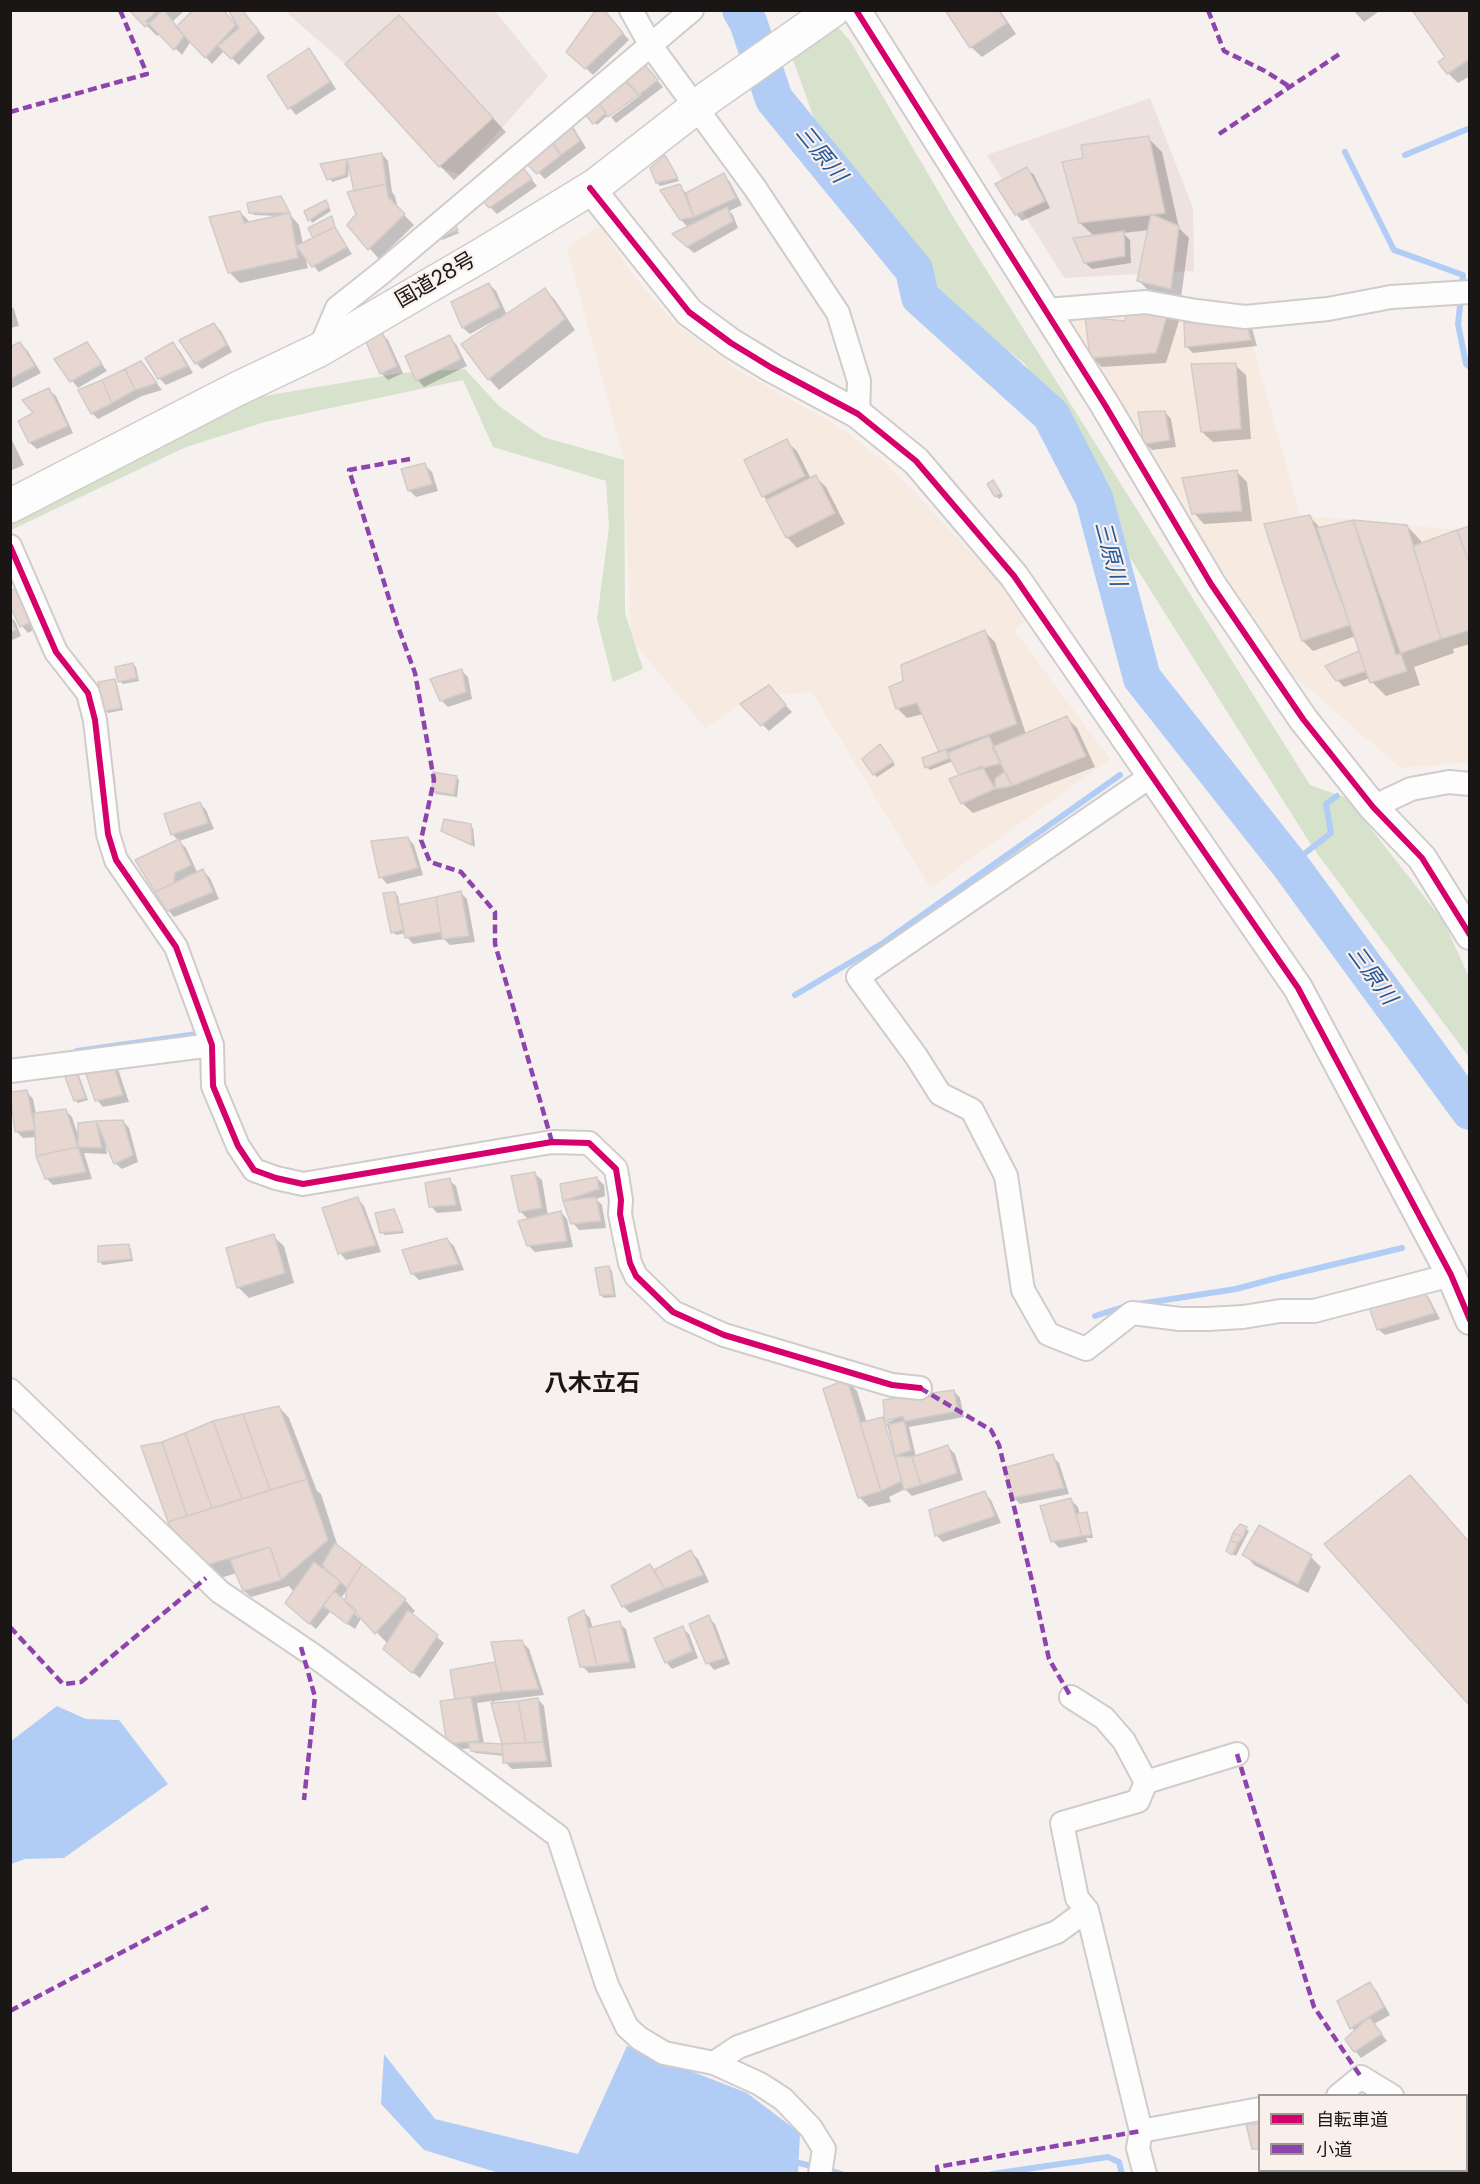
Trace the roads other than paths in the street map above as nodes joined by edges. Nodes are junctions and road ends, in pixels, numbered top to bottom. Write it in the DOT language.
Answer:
graph roads {
  1 [pos="631,10"];
  2 [pos="692,10"];
  3 [pos="856,10"];
  4 [pos="820,19"];
  5 [pos="657,40"];
  6 [pos="702,102"];
  7 [pos="590,188"];
  8 [pos="1470,291"];
  9 [pos="1046,310"];
  10 [pos="319,350"];
  11 [pos="858,414"];
  12 [pos="10,506"];
  13 [pos="10,546"];
  14 [pos="1151,776"];
  15 [pos="1470,784"];
  16 [pos="1372,807"];
  17 [pos="1470,935"];
  18 [pos="212,1045"];
  19 [pos="10,1071"];
  20 [pos="1451,1275"];
  21 [pos="1470,1320"];
  22 [pos="920,1388"];
  23 [pos="10,1390"];
  24 [pos="1071,1697"];
  25 [pos="1237,1754"];
  26 [pos="1146,1782"];
  27 [pos="1087,1910"];
  28 [pos="714,2063"];
  29 [pos="1340,2094"];
  30 [pos="1389,2094"];
  31 [pos="1258,2109"];
  32 [pos="1141,2131"];
  33 [pos="820,2174"];
  34 [pos="1145,2174"];
  1 -- 5 [label="street"];
  2 -- 5 [label="street"];
  3 -- 9 [label="street"];
  4 -- 6 [label="highway, 国道28号"];
  5 -- 6 [label="street"];
  5 -- 10 [label="street"];
  6 -- 7 [label="highway, 国道28号"];
  6 -- 11 [label="street"];
  7 -- 10 [label="highway, 国道28号"];
  7 -- 11 [label="street"];
  8 -- 9 [label="street"];
  9 -- 16 [label="street"];
  10 -- 12 [label="highway, 国道28号"];
  11 -- 14 [label="street"];
  13 -- 18 [label="street"];
  14 -- 20 [label="street"];
  14 -- 20 [label="street"];
  15 -- 16 [label="street"];
  16 -- 17 [label="street"];
  18 -- 19 [label="street"];
  18 -- 22 [label="street"];
  20 -- 21 [label="street"];
  23 -- 28 [label="street"];
  24 -- 26 [label="street"];
  25 -- 26 [label="street"];
  26 -- 27 [label="street"];
  27 -- 28 [label="street"];
  27 -- 32 [label="street"];
  28 -- 33 [label="street"];
  29 -- 30 [label="street"];
  31 -- 32 [label="street"];
  32 -- 34 [label="street"];
}
